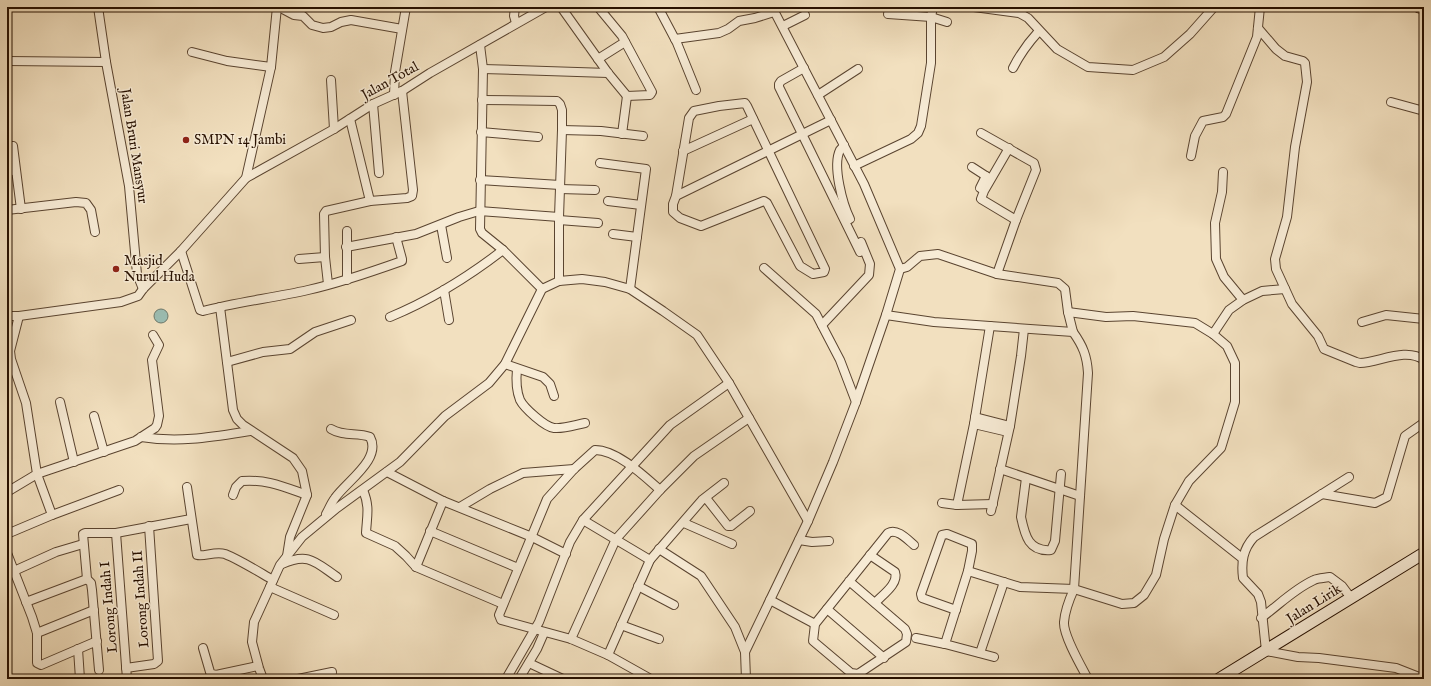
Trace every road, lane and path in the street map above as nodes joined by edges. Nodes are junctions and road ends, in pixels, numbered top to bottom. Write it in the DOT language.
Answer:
graph roads {
  1 [pos="98,7"];
  2 [pos="278,7"];
  3 [pos="406,7"];
  4 [pos="515,7"];
  5 [pos="546,7"];
  6 [pos="561,7"];
  7 [pos="598,7"];
  8 [pos="658,7"];
  9 [pos="933,7"];
  10 [pos="974,7"];
  11 [pos="1214,7"];
  12 [pos="1260,7"];
  13 [pos="1419,7"];
  14 [pos="1424,8"];
  15 [pos="773,9"];
  16 [pos="888,14"];
  17 [pos="805,15"];
  18 [pos="931,18"];
  19 [pos="947,22"];
  20 [pos="516,23"];
  21 [pos="783,26"];
  22 [pos="1258,28"];
  23 [pos="402,29"];
  24 [pos="1039,32"];
  25 [pos="675,39"];
  26 [pos="626,42"];
  27 [pos="480,46"];
  28 [pos="192,52"];
  29 [pos="598,59"];
  30 [pos="7,61"];
  31 [pos="106,62"];
  32 [pos="270,67"];
  33 [pos="804,68"];
  34 [pos="1013,68"];
  35 [pos="483,69"];
  36 [pos="858,69"];
  37 [pos="608,73"];
  38 [pos="331,80"];
  39 [pos="696,90"];
  40 [pos="402,91"];
  41 [pos="394,95"];
  42 [pos="818,95"];
  43 [pos="627,96"];
  44 [pos="482,100"];
  45 [pos="1391,102"];
  46 [pos="373,104"];
  47 [pos="1424,111"];
  48 [pos="350,119"];
  49 [pos="753,119"];
  50 [pos="831,120"];
  51 [pos="334,129"];
  52 [pos="562,130"];
  53 [pos="481,132"];
  54 [pos="981,132"];
  55 [pos="622,134"];
  56 [pos="803,134"];
  57 [pos="644,136"];
  58 [pos="538,137"];
  59 [pos="13,146"];
  60 [pos="844,146"];
  61 [pos="1009,148"];
  62 [pos="683,151"];
  63 [pos="769,151"];
  64 [pos="1191,156"];
  65 [pos="600,162"];
  66 [pos="854,166"];
  67 [pos="972,167"];
  68 [pos="11,171"];
  69 [pos="1223,172"];
  70 [pos="379,173"];
  71 [pos="246,178"];
  72 [pos="988,178"];
  73 [pos="480,180"];
  74 [pos="560,187"];
  75 [pos="594,190"];
  76 [pos="676,196"];
  77 [pos="370,201"];
  78 [pos="608,201"];
  79 [pos="641,205"];
  80 [pos="21,208"];
  81 [pos="7,210"];
  82 [pos="479,212"];
  83 [pos="559,218"];
  84 [pos="1013,218"];
  85 [pos="598,223"];
  86 [pos="440,224"];
  87 [pos="347,231"];
  88 [pos="95,232"];
  89 [pos="613,234"];
  90 [pos="396,237"];
  91 [pos="637,237"];
  92 [pos="346,248"];
  93 [pos="503,250"];
  94 [pos="181,251"];
  95 [pos="860,252"];
  96 [pos="325,257"];
  97 [pos="447,258"];
  98 [pos="300,259"];
  99 [pos="764,268"];
  100 [pos="900,269"];
  101 [pos="997,274"];
  102 [pos="347,280"];
  103 [pos="559,281"];
  104 [pos="328,284"];
  105 [pos="143,289"];
  106 [pos="542,289"];
  107 [pos="630,289"];
  108 [pos="1285,289"];
  109 [pos="444,290"];
  110 [pos="1243,300"];
  111 [pos="220,307"];
  112 [pos="1068,312"];
  113 [pos="886,315"];
  114 [pos="7,316"];
  115 [pos="19,316"];
  116 [pos="390,317"];
  117 [pos="1424,319"];
  118 [pos="351,320"];
  119 [pos="450,320"];
  120 [pos="1362,322"];
  121 [pos="822,325"];
  122 [pos="990,326"];
  123 [pos="1024,329"];
  124 [pos="1073,332"];
  125 [pos="1213,334"];
  126 [pos="153,335"];
  127 [pos="1424,360"];
  128 [pos="227,362"];
  129 [pos="505,364"];
  130 [pos="517,369"];
  131 [pos="729,383"];
  132 [pos="554,396"];
  133 [pos="60,402"];
  134 [pos="856,402"];
  135 [pos="94,416"];
  136 [pos="748,418"];
  137 [pos="975,421"];
  138 [pos="585,423"];
  139 [pos="1424,423"];
  140 [pos="1009,429"];
  141 [pos="331,430"];
  142 [pos="250,431"];
  143 [pos="141,437"];
  144 [pos="104,452"];
  145 [pos="74,462"];
  146 [pos="632,466"];
  147 [pos="574,469"];
  148 [pos="1000,469"];
  149 [pos="387,472"];
  150 [pos="37,474"];
  151 [pos="1061,474"];
  152 [pos="1349,477"];
  153 [pos="1026,478"];
  154 [pos="724,483"];
  155 [pos="187,487"];
  156 [pos="1060,488"];
  157 [pos="119,490"];
  158 [pos="363,490"];
  159 [pos="660,490"];
  160 [pos="7,492"];
  161 [pos="1322,494"];
  162 [pos="233,495"];
  163 [pos="307,496"];
  164 [pos="1080,496"];
  165 [pos="706,498"];
  166 [pos="443,501"];
  167 [pos="942,503"];
  168 [pos="957,504"];
  169 [pos="1175,505"];
  170 [pos="460,508"];
  171 [pos="750,511"];
  172 [pos="52,515"];
  173 [pos="191,519"];
  174 [pos="324,519"];
  175 [pos="583,520"];
  176 [pos="808,521"];
  177 [pos="684,523"];
  178 [pos="149,526"];
  179 [pos="430,531"];
  180 [pos="116,533"];
  181 [pos="7,534"];
  182 [pos="532,537"];
  183 [pos="616,539"];
  184 [pos="799,540"];
  185 [pos="829,541"];
  186 [pos="83,544"];
  187 [pos="732,544"];
  188 [pos="914,545"];
  189 [pos="659,549"];
  190 [pos="7,553"];
  191 [pos="1424,553"];
  192 [pos="566,554"];
  193 [pos="870,555"];
  194 [pos="287,556"];
  195 [pos="1242,558"];
  196 [pos="650,560"];
  197 [pos="280,565"];
  198 [pos="416,567"];
  199 [pos="518,568"];
  200 [pos="14,571"];
  201 [pos="968,571"];
  202 [pos="337,577"];
  203 [pos="87,580"];
  204 [pos="849,581"];
  205 [pos="1004,582"];
  206 [pos="272,583"];
  207 [pos="638,586"];
  208 [pos="1074,589"];
  209 [pos="1352,598"];
  210 [pos="770,600"];
  211 [pos="26,602"];
  212 [pos="874,603"];
  213 [pos="503,604"];
  214 [pos="674,605"];
  215 [pos="827,609"];
  216 [pos="94,610"];
  217 [pos="956,610"];
  218 [pos="334,615"];
  219 [pos="1262,618"];
  220 [pos="621,624"];
  221 [pos="815,624"];
  222 [pos="534,630"];
  223 [pos="544,632"];
  224 [pos="37,633"];
  225 [pos="916,638"];
  226 [pos="571,639"];
  227 [pos="659,639"];
  228 [pos="96,641"];
  229 [pos="945,644"];
  230 [pos="203,648"];
  231 [pos="78,649"];
  232 [pos="1266,651"];
  233 [pos="745,652"];
  234 [pos="980,653"];
  235 [pos="608,655"];
  236 [pos="994,657"];
  237 [pos="884,658"];
  238 [pos="529,663"];
  239 [pos="258,666"];
  240 [pos="126,668"];
  241 [pos="99,670"];
  242 [pos="332,672"];
  243 [pos="213,677"];
  244 [pos="649,678"];
  245 [pos="80,679"];
  246 [pos="127,679"];
  247 [pos="263,679"];
  248 [pos="298,679"];
  249 [pos="506,679"];
  250 [pos="519,679"];
  251 [pos="563,679"];
  252 [pos="746,679"];
  253 [pos="1088,679"];
  254 [pos="1219,679"];
  255 [pos="1424,679"];
  1 -- 31 [label="street, Jalan Bruri Mansyur"];
  2 -- 23 [label="street"];
  2 -- 32 [label="street"];
  3 -- 23 [label="street"];
  4 -- 20 [label="street"];
  5 -- 20 [label="street, Jalan Total"];
  6 -- 29 [label="street"];
  7 -- 26 [label="street"];
  8 -- 25 [label="street"];
  9 -- 18 [label="street"];
  10 -- 24 [label="street"];
  11 -- 24 [label="street"];
  12 -- 22 [label="street"];
  13 -- 14 [label="main road"];
  15 -- 21 [label="street"];
  15 -- 25 [label="street"];
  16 -- 18 [label="street"];
  17 -- 21 [label="street"];
  18 -- 19 [label="street"];
  18 -- 66 [label="street"];
  20 -- 27 [label="street, Jalan Total"];
  21 -- 33 [label="street"];
  22 -- 64 [label="street"];
  22 -- 108 [label="street"];
  23 -- 41 [label="street"];
  24 -- 34 [label="street"];
  25 -- 39 [label="street"];
  26 -- 29 [label="street"];
  26 -- 43 [label="street"];
  27 -- 35 [label="street"];
  27 -- 40 [label="street, Jalan Total"];
  28 -- 32 [label="street"];
  29 -- 37 [label="street"];
  30 -- 31 [label="street"];
  31 -- 105 [label="street, Jalan Bruri Mansyur"];
  32 -- 71 [label="street"];
  33 -- 42 [label="street"];
  33 -- 56 [label="street"];
  35 -- 37 [label="street"];
  35 -- 44 [label="street"];
  36 -- 42 [label="street"];
  37 -- 43 [label="street"];
  38 -- 51 [label="street"];
  40 -- 41 [label="street, Jalan Total"];
  40 -- 77 [label="street"];
  41 -- 46 [label="street, Jalan Total"];
  42 -- 50 [label="street"];
  43 -- 55 [label="street"];
  44 -- 52 [label="street"];
  44 -- 53 [label="street"];
  45 -- 47 [label="street"];
  46 -- 48 [label="street, Jalan Total"];
  46 -- 70 [label="street"];
  48 -- 51 [label="street, Jalan Total"];
  48 -- 77 [label="street"];
  49 -- 62 [label="street"];
  49 -- 62 [label="street"];
  49 -- 63 [label="street"];
  50 -- 56 [label="street"];
  50 -- 60 [label="street"];
  51 -- 71 [label="street, Jalan Total"];
  52 -- 55 [label="street"];
  52 -- 74 [label="street"];
  53 -- 58 [label="street"];
  53 -- 73 [label="street"];
  54 -- 61 [label="street"];
  55 -- 57 [label="street"];
  56 -- 63 [label="street"];
  56 -- 95 [label="street"];
  59 -- 68 [label="street"];
  60 -- 66 [label="street"];
  60 -- 121 [label="street"];
  61 -- 72 [label="street"];
  61 -- 84 [label="street"];
  62 -- 76 [label="street"];
  63 -- 76 [label="street"];
  63 -- 76 [label="street"];
  65 -- 79 [label="street"];
  66 -- 100 [label="street"];
  67 -- 72 [label="street"];
  68 -- 80 [label="street"];
  69 -- 110 [label="street"];
  71 -- 94 [label="street"];
  72 -- 84 [label="street"];
  73 -- 74 [label="street"];
  73 -- 82 [label="street"];
  74 -- 75 [label="street"];
  74 -- 83 [label="street"];
  77 -- 96 [label="street"];
  78 -- 79 [label="street"];
  79 -- 91 [label="street"];
  80 -- 81 [label="street"];
  80 -- 88 [label="street"];
  82 -- 83 [label="street"];
  82 -- 86 [label="street"];
  82 -- 93 [label="street"];
  83 -- 85 [label="street"];
  83 -- 103 [label="street"];
  84 -- 101 [label="street"];
  86 -- 90 [label="street"];
  86 -- 97 [label="street"];
  87 -- 92 [label="street"];
  89 -- 91 [label="street"];
  90 -- 92 [label="street"];
  90 -- 102 [label="street"];
  91 -- 107 [label="street"];
  92 -- 102 [label="street"];
  93 -- 106 [label="street"];
  93 -- 109 [label="street"];
  94 -- 105 [label="street"];
  94 -- 111 [label="street"];
  96 -- 98 [label="street"];
  96 -- 104 [label="street"];
  99 -- 121 [label="street"];
  100 -- 101 [label="street"];
  100 -- 113 [label="street"];
  101 -- 112 [label="street"];
  102 -- 104 [label="street"];
  103 -- 106 [label="street"];
  103 -- 107 [label="street"];
  104 -- 111 [label="street"];
  105 -- 115 [label="street"];
  106 -- 129 [label="street"];
  107 -- 131 [label="street"];
  108 -- 110 [label="street"];
  108 -- 127 [label="street"];
  109 -- 116 [label="street"];
  109 -- 119 [label="street"];
  110 -- 125 [label="street"];
  111 -- 128 [label="street"];
  112 -- 124 [label="street"];
  112 -- 125 [label="street"];
  113 -- 122 [label="street"];
  113 -- 134 [label="street"];
  114 -- 115 [label="street"];
  115 -- 150 [label="street"];
  117 -- 120 [label="street"];
  118 -- 128 [label="street"];
  121 -- 134 [label="street"];
  122 -- 123 [label="street"];
  122 -- 137 [label="street"];
  123 -- 124 [label="street"];
  123 -- 140 [label="street"];
  124 -- 164 [label="street"];
  125 -- 169 [label="street"];
  126 -- 143 [label="street"];
  128 -- 142 [label="street"];
  129 -- 130 [label="street"];
  129 -- 149 [label="street"];
  130 -- 132 [label="street"];
  130 -- 138 [label="street"];
  131 -- 136 [label="street"];
  131 -- 146 [label="street"];
  133 -- 145 [label="street"];
  134 -- 176 [label="street"];
  135 -- 144 [label="street"];
  136 -- 159 [label="street"];
  136 -- 176 [label="street"];
  137 -- 140 [label="street"];
  137 -- 168 [label="street"];
  139 -- 161 [label="street"];
  140 -- 148 [label="street"];
  141 -- 174 [label="street"];
  142 -- 143 [label="street"];
  142 -- 163 [label="street"];
  143 -- 144 [label="street"];
  144 -- 145 [label="street"];
  145 -- 150 [label="street"];
  146 -- 147 [label="street"];
  146 -- 159 [label="street"];
  146 -- 175 [label="street"];
  147 -- 170 [label="street"];
  147 -- 182 [label="street"];
  148 -- 153 [label="street"];
  148 -- 168 [label="street"];
  149 -- 158 [label="street"];
  149 -- 166 [label="street"];
  150 -- 160 [label="street"];
  150 -- 172 [label="street"];
  151 -- 156 [label="street"];
  152 -- 161 [label="street"];
  153 -- 156 [label="street"];
  153 -- 156 [label="street"];
  154 -- 165 [label="street"];
  155 -- 173 [label="street"];
  156 -- 164 [label="street"];
  157 -- 172 [label="street"];
  158 -- 174 [label="street"];
  158 -- 198 [label="street"];
  159 -- 183 [label="street"];
  161 -- 195 [label="street"];
  162 -- 163 [label="street"];
  163 -- 194 [label="street"];
  164 -- 208 [label="street"];
  165 -- 171 [label="street"];
  165 -- 177 [label="street"];
  166 -- 170 [label="street"];
  166 -- 179 [label="street"];
  167 -- 168 [label="street"];
  169 -- 195 [label="street"];
  169 -- 208 [label="street"];
  170 -- 182 [label="street"];
  172 -- 181 [label="street"];
  173 -- 178 [label="street"];
  173 -- 206 [label="street"];
  174 -- 194 [label="street"];
  175 -- 183 [label="street"];
  175 -- 192 [label="street"];
  176 -- 184 [label="street"];
  177 -- 187 [label="street"];
  177 -- 189 [label="street"];
  178 -- 180 [label="street"];
  178 -- 240 [label="street, Lorong Indah II"];
  179 -- 198 [label="street"];
  179 -- 199 [label="street"];
  180 -- 186 [label="street"];
  180 -- 240 [label="street, Lorong Indah I"];
  182 -- 192 [label="street"];
  182 -- 199 [label="street"];
  183 -- 196 [label="street"];
  183 -- 226 [label="street"];
  184 -- 185 [label="street"];
  184 -- 210 [label="street"];
  186 -- 200 [label="street"];
  186 -- 203 [label="street"];
  188 -- 193 [label="street"];
  189 -- 196 [label="street"];
  189 -- 233 [label="street"];
  190 -- 200 [label="street"];
  191 -- 209 [label="main road, Jalan Lirik"];
  192 -- 222 [label="street"];
  193 -- 204 [label="street"];
  193 -- 212 [label="street"];
  194 -- 197 [label="street"];
  195 -- 219 [label="street"];
  196 -- 207 [label="street"];
  197 -- 202 [label="street"];
  197 -- 206 [label="street"];
  198 -- 213 [label="street"];
  199 -- 213 [label="street"];
  200 -- 211 [label="street"];
  201 -- 205 [label="street"];
  201 -- 217 [label="street"];
  201 -- 217 [label="street"];
  203 -- 211 [label="street"];
  203 -- 216 [label="street"];
  204 -- 212 [label="street"];
  204 -- 215 [label="street"];
  205 -- 208 [label="street"];
  205 -- 234 [label="street"];
  206 -- 218 [label="street"];
  206 -- 239 [label="street"];
  207 -- 214 [label="street"];
  207 -- 220 [label="street"];
  208 -- 253 [label="street"];
  209 -- 219 [label="street"];
  209 -- 232 [label="main road, Jalan Lirik"];
  210 -- 221 [label="street"];
  210 -- 233 [label="street"];
  211 -- 224 [label="street"];
  212 -- 237 [label="street"];
  213 -- 222 [label="street"];
  215 -- 221 [label="street"];
  215 -- 237 [label="street"];
  216 -- 224 [label="street"];
  216 -- 228 [label="street"];
  217 -- 229 [label="street"];
  219 -- 232 [label="street"];
  220 -- 227 [label="street"];
  220 -- 235 [label="street"];
  221 -- 237 [label="street"];
  222 -- 223 [label="street"];
  222 -- 249 [label="street"];
  223 -- 226 [label="street"];
  223 -- 238 [label="street"];
  224 -- 231 [label="street"];
  225 -- 229 [label="street"];
  226 -- 235 [label="street"];
  228 -- 231 [label="street"];
  228 -- 241 [label="street"];
  229 -- 234 [label="street"];
  230 -- 243 [label="street"];
  231 -- 245 [label="street"];
  232 -- 254 [label="main road, Jalan Lirik"];
  232 -- 255 [label="street"];
  233 -- 252 [label="street"];
  234 -- 236 [label="street"];
  235 -- 244 [label="street"];
  238 -- 250 [label="street"];
  238 -- 251 [label="street"];
  239 -- 243 [label="street"];
  239 -- 247 [label="street"];
  240 -- 246 [label="street, Lorong Indah I"];
  242 -- 248 [label="street"];
}
